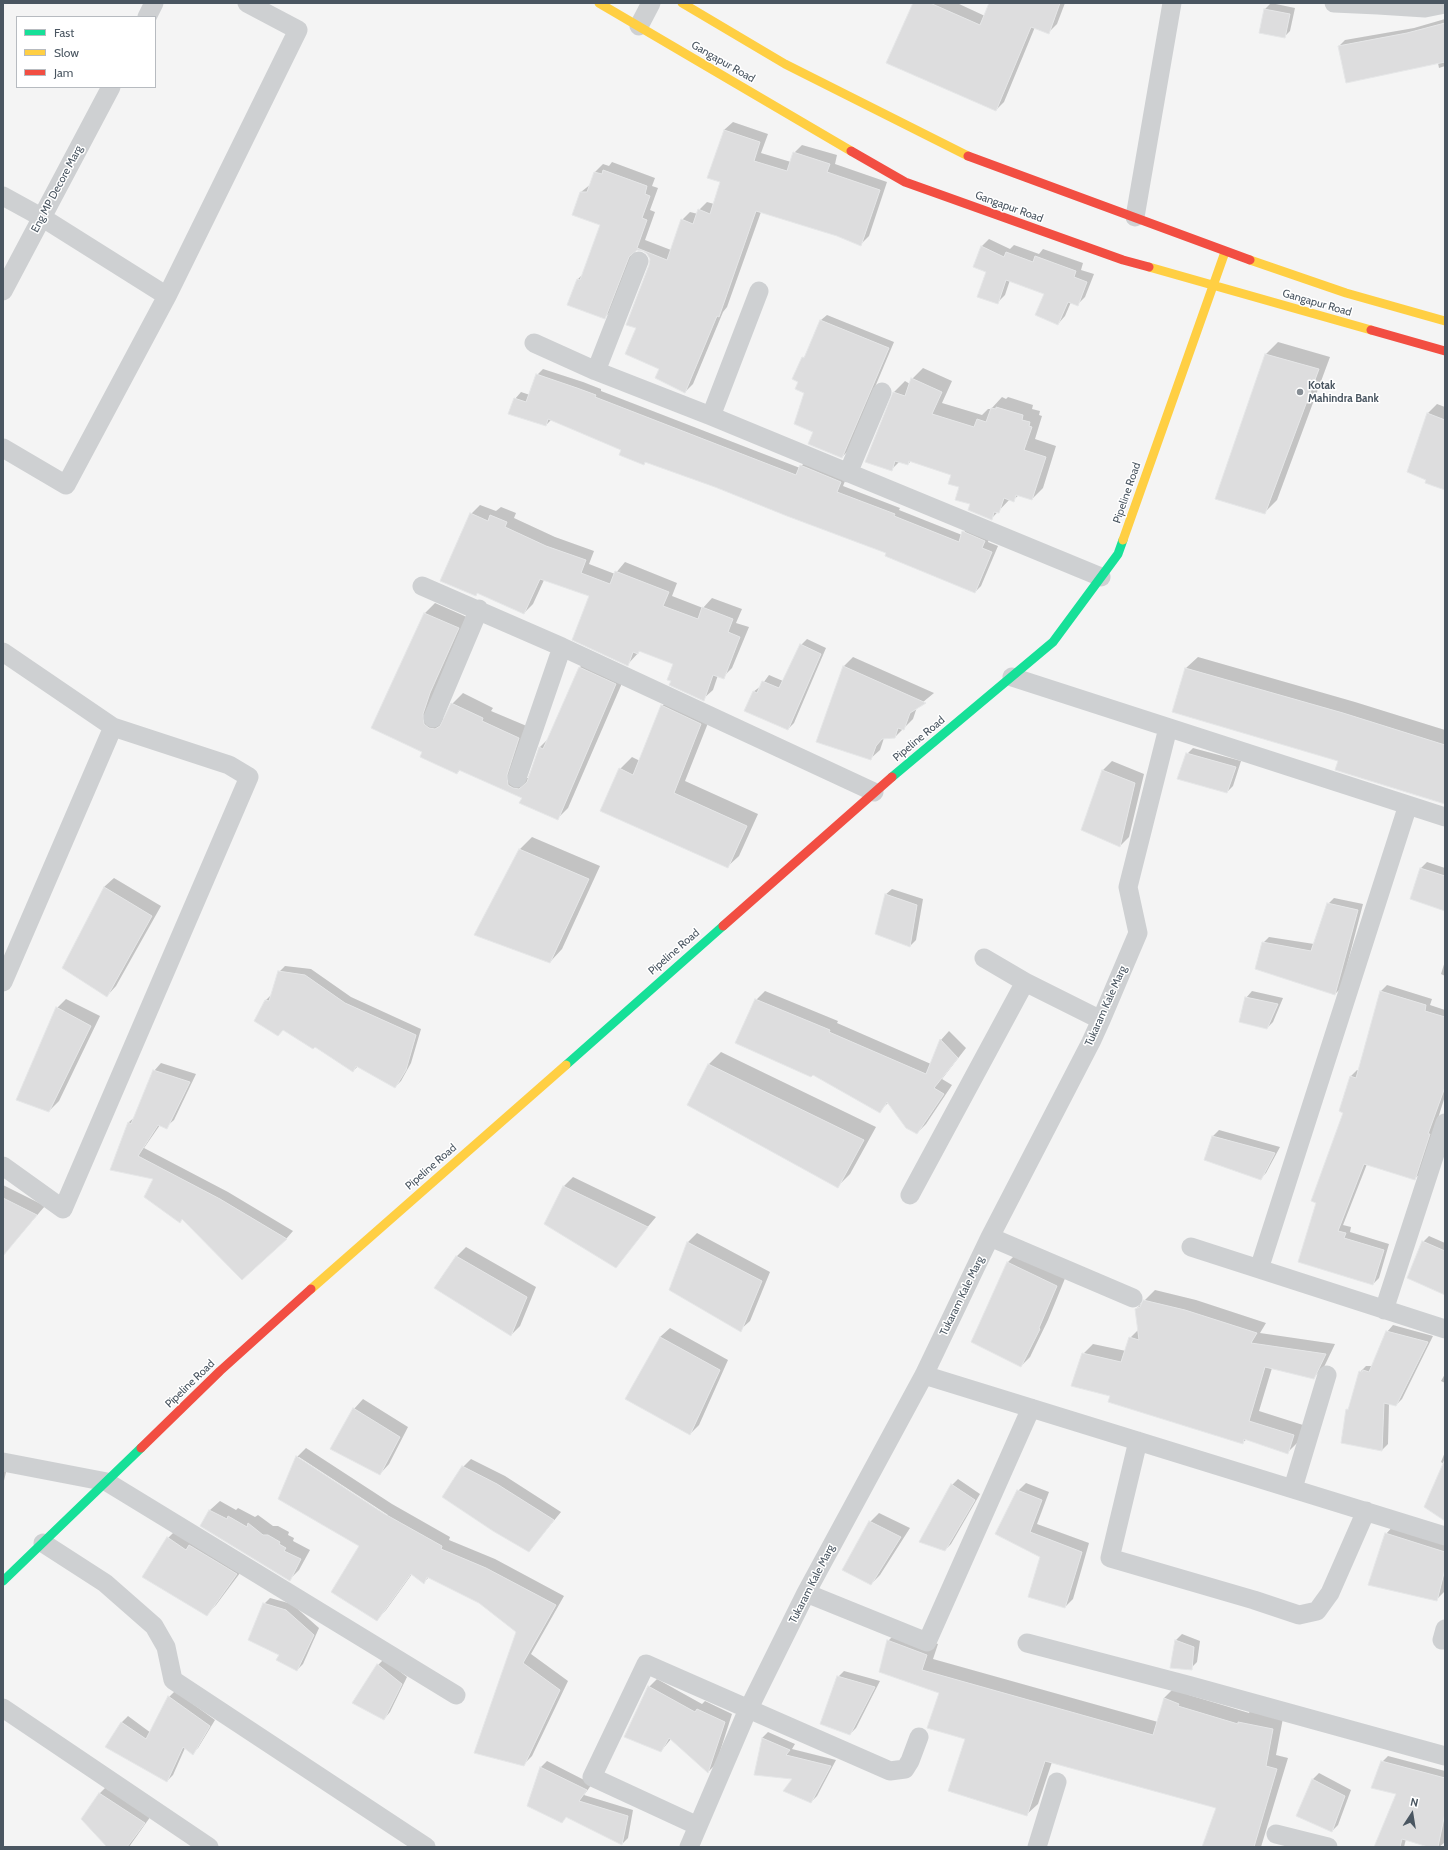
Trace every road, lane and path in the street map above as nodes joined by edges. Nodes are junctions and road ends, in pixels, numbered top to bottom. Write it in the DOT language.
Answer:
graph roads {
  1 [pos="154,3"];
  2 [pos="247,3"];
  3 [pos="599,3"];
  4 [pos="651,3"];
  5 [pos="682,3"];
  6 [pos="1172,3"];
  7 [pos="1334,3"];
  8 [pos="1378,4"];
  9 [pos="1445,4"];
  10 [pos="148,16"];
  11 [pos="639,26"];
  12 [pos="110,88"];
  13 [pos="3,196"];
  14 [pos="1135,217"];
  15 [pos="43,218"];
  16 [pos="1225,252"];
  17 [pos="639,261"];
  18 [pos="1212,286"];
  19 [pos="3,291"];
  20 [pos="759,291"];
  21 [pos="167,296"];
  22 [pos="1445,321"];
  23 [pos="534,343"];
  24 [pos="1445,351"];
  25 [pos="596,371"];
  26 [pos="882,392"];
  27 [pos="710,416"];
  28 [pos="3,448"];
  29 [pos="848,473"];
  30 [pos="1102,577"];
  31 [pos="422,586"];
  32 [pos="479,610"];
  33 [pos="562,647"];
  34 [pos="3,652"];
  35 [pos="1012,677"];
  36 [pos="432,718"];
  37 [pos="113,727"];
  38 [pos="1168,728"];
  39 [pos="517,778"];
  40 [pos="874,792"];
  41 [pos="1408,806"];
  42 [pos="1445,818"];
  43 [pos="984,958"];
  44 [pos="3,982"];
  45 [pos="1025,982"];
  46 [pos="1100,1020"];
  47 [pos="1445,1123"];
  48 [pos="3,1166"];
  49 [pos="910,1195"];
  50 [pos="990,1237"];
  51 [pos="1191,1247"];
  52 [pos="1259,1269"];
  53 [pos="1133,1298"];
  54 [pos="1384,1310"];
  55 [pos="1445,1329"];
  56 [pos="924,1374"];
  57 [pos="1327,1375"];
  58 [pos="1031,1408"];
  59 [pos="1138,1441"];
  60 [pos="3,1462"];
  61 [pos="107,1482"];
  62 [pos="1293,1488"];
  63 [pos="1366,1511"];
  64 [pos="1445,1536"];
  65 [pos="43,1543"];
  66 [pos="3,1581"];
  67 [pos="806,1593"];
  68 [pos="1445,1629"];
  69 [pos="1445,1640"];
  70 [pos="1027,1643"];
  71 [pos="456,1695"];
  72 [pos="3,1708"];
  73 [pos="749,1709"];
  74 [pos="919,1737"];
  75 [pos="1445,1756"];
  76 [pos="1057,1782"];
  77 [pos="698,1826"];
  78 [pos="1276,1834"];
  79 [pos="209,1847"];
  80 [pos="426,1847"];
  81 [pos="689,1847"];
  82 [pos="1037,1847"];
  83 [pos="1328,1847"];
  1 -- 10 [label="street"];
  2 -- 21 [label="street"];
  3 -- 11 [label="street, Gangapur Road"];
  4 -- 11 [label="street"];
  5 -- 14 [label="street, Gangapur Road"];
  6 -- 14 [label="street"];
  7 -- 8 [label="street"];
  8 -- 9 [label="street"];
  11 -- 18 [label="street, Gangapur Road"];
  12 -- 15 [label="street, Eng MP Decore Marg"];
  13 -- 15 [label="street"];
  14 -- 16 [label="street, Gangapur Road"];
  15 -- 19 [label="street, Eng MP Decore Marg"];
  15 -- 21 [label="street"];
  16 -- 18 [label="street, Pipeline Road"];
  16 -- 22 [label="street, Gangapur Road"];
  17 -- 25 [label="street"];
  18 -- 24 [label="street, Gangapur Road"];
  18 -- 30 [label="street, Pipeline Road"];
  20 -- 27 [label="street"];
  21 -- 28 [label="street"];
  23 -- 25 [label="street"];
  25 -- 27 [label="street"];
  26 -- 29 [label="street"];
  27 -- 29 [label="street"];
  29 -- 30 [label="street"];
  30 -- 35 [label="street, Pipeline Road"];
  31 -- 32 [label="street"];
  32 -- 33 [label="street"];
  32 -- 36 [label="street"];
  33 -- 39 [label="street"];
  33 -- 40 [label="street"];
  34 -- 37 [label="street"];
  35 -- 38 [label="street"];
  35 -- 40 [label="street, Pipeline Road"];
  37 -- 44 [label="street"];
  37 -- 48 [label="street"];
  38 -- 41 [label="street"];
  38 -- 46 [label="street, Tukaram Kale Marg"];
  40 -- 61 [label="street, Pipeline Road"];
  41 -- 42 [label="street"];
  41 -- 52 [label="street"];
  43 -- 45 [label="street"];
  45 -- 46 [label="street"];
  45 -- 49 [label="street"];
  46 -- 50 [label="street, Tukaram Kale Marg"];
  47 -- 54 [label="street"];
  50 -- 53 [label="street"];
  50 -- 56 [label="street, Tukaram Kale Marg"];
  51 -- 52 [label="street"];
  52 -- 54 [label="street"];
  54 -- 55 [label="street"];
  56 -- 58 [label="street"];
  56 -- 67 [label="street, Tukaram Kale Marg"];
  57 -- 62 [label="street"];
  58 -- 59 [label="street"];
  58 -- 67 [label="street"];
  59 -- 62 [label="street"];
  59 -- 63 [label="street"];
  60 -- 61 [label="street"];
  61 -- 65 [label="street, Pipeline Road"];
  61 -- 71 [label="street"];
  62 -- 63 [label="street"];
  63 -- 64 [label="street"];
  65 -- 66 [label="street, Pipeline Road"];
  65 -- 80 [label="street"];
  67 -- 73 [label="street, Tukaram Kale Marg"];
  68 -- 69 [label="street"];
  70 -- 75 [label="street"];
  72 -- 79 [label="street"];
  73 -- 74 [label="street"];
  73 -- 77 [label="street, Tukaram Kale Marg"];
  73 -- 77 [label="street"];
  76 -- 82 [label="street"];
  77 -- 81 [label="street, Tukaram Kale Marg"];
  78 -- 83 [label="street"];
}
